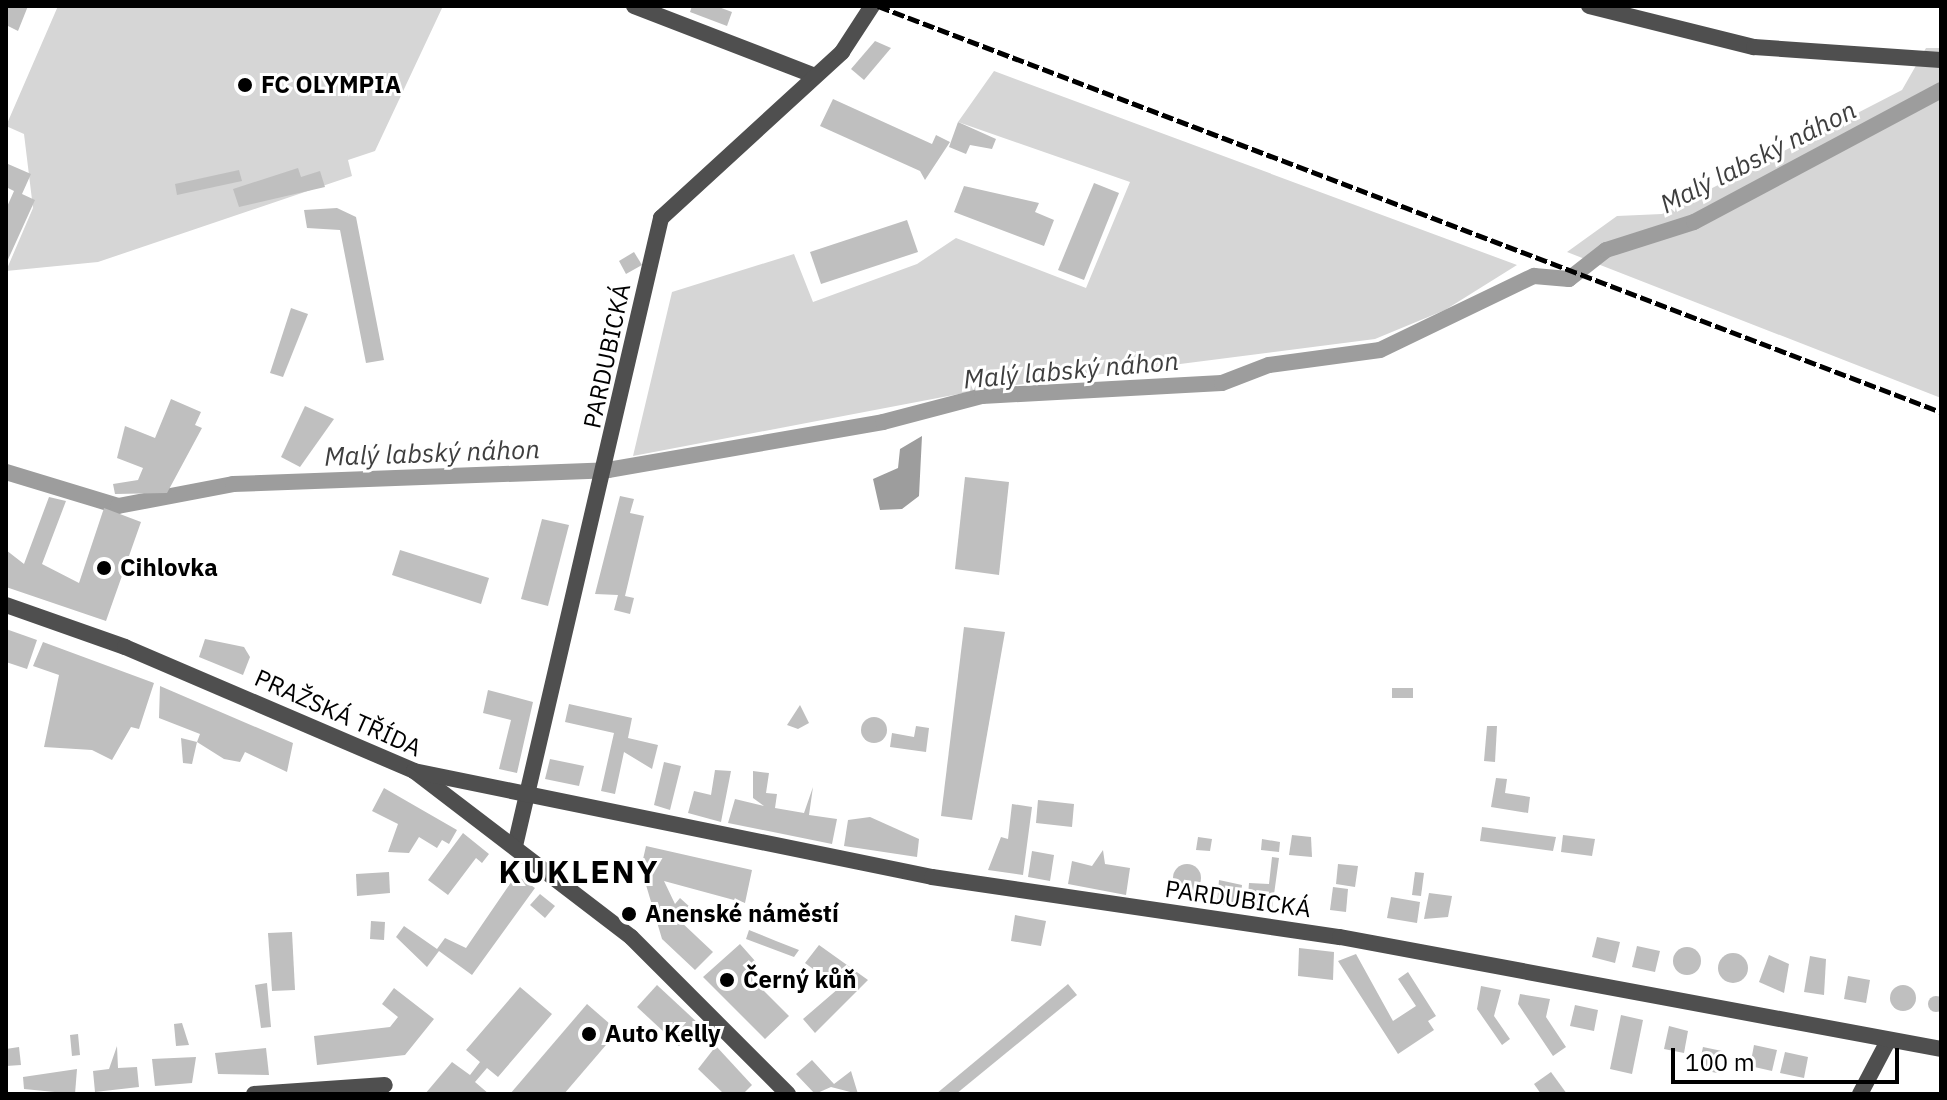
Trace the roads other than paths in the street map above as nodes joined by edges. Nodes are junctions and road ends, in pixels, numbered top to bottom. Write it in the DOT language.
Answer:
graph roads {
  1 [pos="634,6"];
  2 [pos="872,6"];
  3 [pos="1589,6"];
  4 [pos="1941,60"];
  5 [pos="815,76"];
  6 [pos="6,605"];
  7 [pos="414,771"];
  8 [pos="528,796"];
  9 [pos="515,846"];
  10 [pos="1888,1041"];
  11 [pos="1941,1049"];
  12 [pos="385,1085"];
  13 [pos="254,1094"];
  14 [pos="788,1094"];
  15 [pos="1860,1094"];
  1 -- 5 [label="street"];
  2 -- 5 [label="street, PARDUBICKÁ"];
  3 -- 4 [label="street"];
  5 -- 8 [label="street, PARDUBICKÁ"];
  6 -- 7 [label="street, PRAŽSKÁ TŘÍDA"];
  7 -- 8 [label="street, PARDUBICKÁ"];
  7 -- 9 [label="street, PRAŽSKÁ TŘÍDA"];
  8 -- 9 [label="street, PARDUBICKÁ"];
  8 -- 10 [label="street, PARDUBICKÁ"];
  9 -- 14 [label="street, PRAŽSKÁ TŘÍDA"];
  10 -- 11 [label="street, PARDUBICKÁ"];
  10 -- 15 [label="street"];
  12 -- 13 [label="street"];
}
